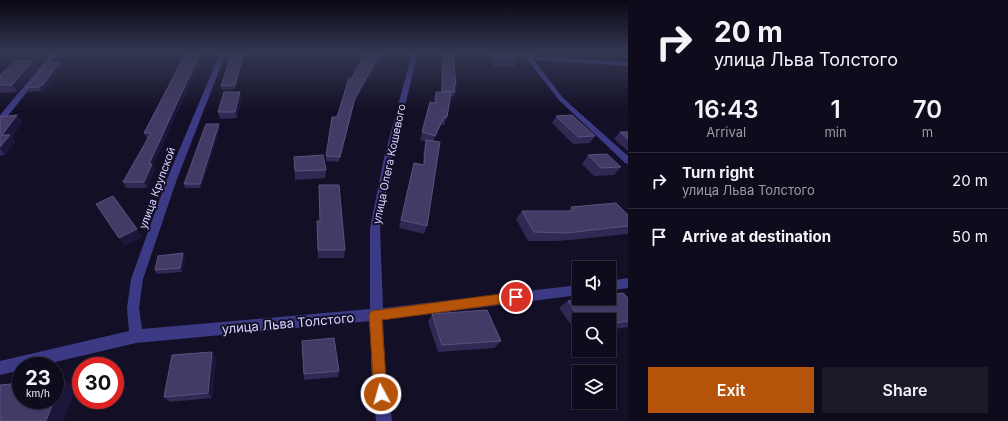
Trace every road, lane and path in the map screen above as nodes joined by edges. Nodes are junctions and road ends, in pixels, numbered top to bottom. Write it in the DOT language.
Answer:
graph roads {
  1 [pos="39,73"];
  2 [pos="215,73"];
  3 [pos="410,73"];
  4 [pos="541,73"];
  5 [pos="0,120"];
  6 [pos="628,161"];
  7 [pos="628,283"];
  8 [pos="616,285"];
  9 [pos="572,291"];
  10 [pos="375,315"];
  11 [pos="136,336"];
  12 [pos="0,368"];
  13 [pos="384,421"];
  1 -- 5 [label="street"];
  2 -- 11 [label="street, улица Крупской"];
  3 -- 10 [label="street, улица Олега Кошевого"];
  4 -- 6 [label="street"];
  7 -- 8 [label="street"];
  9 -- 10 [label="street, улица Льва Толстого"];
  10 -- 11 [label="street, улица Льва Толстого"];
  10 -- 13 [label="street, улица Олега Кошевого"];
  11 -- 12 [label="street, улица Льва Толстого"];
}
